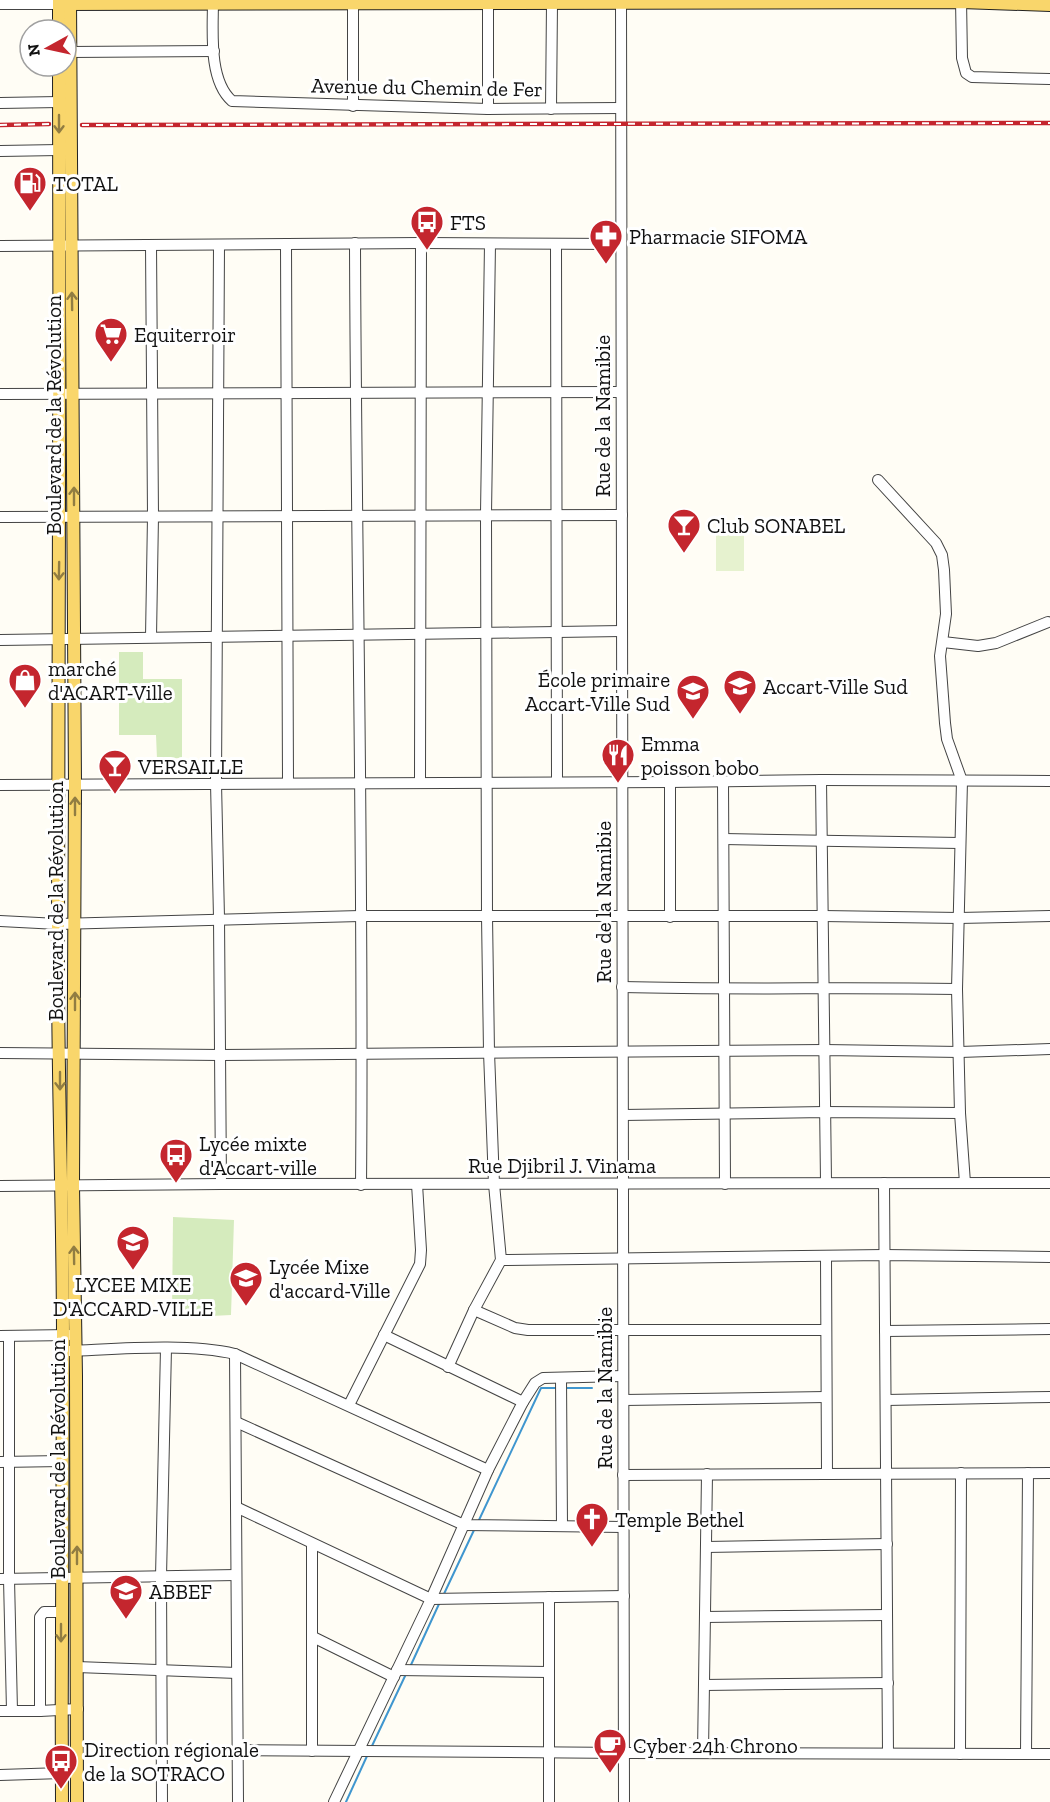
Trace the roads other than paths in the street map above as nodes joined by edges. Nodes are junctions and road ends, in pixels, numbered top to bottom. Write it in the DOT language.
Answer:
graph roads {
  1 [pos="1046,0"];
  2 [pos="213,1"];
  3 [pos="488,1"];
  4 [pos="621,1"];
  5 [pos="961,1"];
  6 [pos="65,2"];
  7 [pos="353,2"];
  8 [pos="552,3"];
  9 [pos="0,4"];
  10 [pos="1050,5"];
  11 [pos="62,18"];
  12 [pos="67,18"];
  13 [pos="214,51"];
  14 [pos="78,52"];
  15 [pos="59,78"];
  16 [pos="69,78"];
  17 [pos="1050,79"];
  18 [pos="59,102"];
  19 [pos="0,103"];
  20 [pos="353,106"];
  21 [pos="621,108"];
  22 [pos="488,109"];
  23 [pos="551,109"];
  24 [pos="59,150"];
  25 [pos="0,151"];
  26 [pos="355,243"];
  27 [pos="421,243"];
  28 [pos="286,244"];
  29 [pos="490,244"];
  30 [pos="556,244"];
  31 [pos="621,244"];
  32 [pos="151,245"];
  33 [pos="219,245"];
  34 [pos="0,246"];
  35 [pos="66,247"];
  36 [pos="487,391"];
  37 [pos="421,392"];
  38 [pos="556,392"];
  39 [pos="621,392"];
  40 [pos="73,393"];
  41 [pos="152,393"];
  42 [pos="356,393"];
  43 [pos="0,394"];
  44 [pos="58,394"];
  45 [pos="218,394"];
  46 [pos="287,394"];
  47 [pos="878,480"];
  48 [pos="486,514"];
  49 [pos="420,515"];
  50 [pos="556,515"];
  51 [pos="622,515"];
  52 [pos="153,516"];
  53 [pos="357,516"];
  54 [pos="0,517"];
  55 [pos="60,517"];
  56 [pos="74,517"];
  57 [pos="217,517"];
  58 [pos="287,517"];
  59 [pos="1048,622"];
  60 [pos="622,631"];
  61 [pos="420,633"];
  62 [pos="556,633"];
  63 [pos="488,634"];
  64 [pos="360,635"];
  65 [pos="288,636"];
  66 [pos="151,637"];
  67 [pos="216,637"];
  68 [pos="73,638"];
  69 [pos="58,639"];
  70 [pos="0,640"];
  71 [pos="943,642"];
  72 [pos="821,780"];
  73 [pos="622,781"];
  74 [pos="723,781"];
  75 [pos="962,781"];
  76 [pos="1050,781"];
  77 [pos="288,782"];
  78 [pos="360,782"];
  79 [pos="420,782"];
  80 [pos="488,782"];
  81 [pos="557,782"];
  82 [pos="670,782"];
  83 [pos="216,783"];
  84 [pos="0,785"];
  85 [pos="58,785"];
  86 [pos="75,785"];
  87 [pos="724,839"];
  88 [pos="822,840"];
  89 [pos="960,843"];
  90 [pos="360,916"];
  91 [pos="487,916"];
  92 [pos="622,916"];
  93 [pos="724,916"];
  94 [pos="823,916"];
  95 [pos="1050,916"];
  96 [pos="670,917"];
  97 [pos="219,918"];
  98 [pos="959,918"];
  99 [pos="0,921"];
  100 [pos="74,923"];
  101 [pos="58,924"];
  102 [pos="622,987"];
  103 [pos="823,987"];
  104 [pos="724,989"];
  105 [pos="957,989"];
  106 [pos="1050,1049"];
  107 [pos="824,1050"];
  108 [pos="489,1052"];
  109 [pos="622,1052"];
  110 [pos="724,1052"];
  111 [pos="960,1052"];
  112 [pos="0,1053"];
  113 [pos="60,1053"];
  114 [pos="74,1053"];
  115 [pos="362,1053"];
  116 [pos="221,1055"];
  117 [pos="724,1112"];
  118 [pos="825,1112"];
  119 [pos="960,1113"];
  120 [pos="623,1115"];
  121 [pos="826,1182"];
  122 [pos="884,1183"];
  123 [pos="965,1183"];
  124 [pos="1050,1183"];
  125 [pos="221,1184"];
  126 [pos="417,1184"];
  127 [pos="494,1184"];
  128 [pos="623,1184"];
  129 [pos="725,1184"];
  130 [pos="361,1185"];
  131 [pos="0,1186"];
  132 [pos="67,1186"];
  133 [pos="884,1255"];
  134 [pos="826,1256"];
  135 [pos="1050,1257"];
  136 [pos="624,1259"];
  137 [pos="501,1260"];
  138 [pos="474,1311"];
  139 [pos="623,1329"];
  140 [pos="1050,1329"];
  141 [pos="826,1330"];
  142 [pos="885,1331"];
  143 [pos="69,1335"];
  144 [pos="384,1335"];
  145 [pos="4,1336"];
  146 [pos="166,1348"];
  147 [pos="69,1351"];
  148 [pos="235,1354"];
  149 [pos="448,1367"];
  150 [pos="623,1376"];
  151 [pos="561,1378"];
  152 [pos="826,1397"];
  153 [pos="1050,1397"];
  154 [pos="624,1400"];
  155 [pos="886,1400"];
  156 [pos="523,1402"];
  157 [pos="349,1405"];
  158 [pos="236,1422"];
  159 [pos="62,1461"];
  160 [pos="5,1462"];
  161 [pos="488,1470"];
  162 [pos="961,1473"];
  163 [pos="1028,1473"];
  164 [pos="1050,1473"];
  165 [pos="707,1474"];
  166 [pos="827,1474"];
  167 [pos="886,1474"];
  168 [pos="623,1475"];
  169 [pos="236,1507"];
  170 [pos="464,1525"];
  171 [pos="562,1526"];
  172 [pos="623,1527"];
  173 [pos="312,1544"];
  174 [pos="887,1544"];
  175 [pos="706,1547"];
  176 [pos="236,1575"];
  177 [pos="161,1576"];
  178 [pos="61,1577"];
  179 [pos="77,1577"];
  180 [pos="4,1579"];
  181 [pos="624,1596"];
  182 [pos="549,1597"];
  183 [pos="431,1599"];
  184 [pos="61,1612"];
  185 [pos="887,1615"];
  186 [pos="705,1617"];
  187 [pos="313,1637"];
  188 [pos="77,1667"];
  189 [pos="161,1670"];
  190 [pos="549,1672"];
  191 [pos="237,1673"];
  192 [pos="395,1673"];
  193 [pos="888,1683"];
  194 [pos="704,1685"];
  195 [pos="78,1709"];
  196 [pos="61,1710"];
  197 [pos="0,1711"];
  198 [pos="12,1711"];
  199 [pos="40,1711"];
  200 [pos="237,1750"];
  201 [pos="312,1751"];
  202 [pos="360,1751"];
  203 [pos="549,1753"];
  204 [pos="703,1753"];
  205 [pos="624,1754"];
  206 [pos="888,1754"];
  207 [pos="960,1754"];
  208 [pos="1026,1754"];
  209 [pos="1050,1754"];
  210 [pos="62,1773"];
  211 [pos="0,1774"];
  212 [pos="62,1802"];
  213 [pos="77,1802"];
  214 [pos="162,1802"];
  215 [pos="238,1802"];
  216 [pos="334,1802"];
  217 [pos="549,1802"];
  218 [pos="624,1802"];
  1 -- 10 [label="main road"];
  2 -- 6 [label="main road"];
  2 -- 7 [label="main road"];
  2 -- 13 [label="street"];
  3 -- 7 [label="main road"];
  3 -- 8 [label="main road"];
  3 -- 22 [label="street"];
  4 -- 5 [label="main road"];
  4 -- 8 [label="main road"];
  4 -- 21 [label="street, Rue de la Namibie"];
  5 -- 10 [label="main road"];
  5 -- 17 [label="street"];
  6 -- 9 [label="street"];
  6 -- 11 [label="main road"];
  6 -- 12 [label="main road, Boulevard de la Révolution"];
  7 -- 20 [label="street"];
  8 -- 23 [label="street"];
  13 -- 14 [label="street"];
  13 -- 20 [label="street, Avenue du Chemin de Fer"];
  15 -- 18 [label="main road, Boulevard de la Révolution"];
  16 -- 35 [label="main road, Boulevard de la Révolution"];
  18 -- 19 [label="street"];
  18 -- 24 [label="main road, Boulevard de la Révolution, one-way"];
  20 -- 22 [label="street, Avenue du Chemin de Fer"];
  21 -- 23 [label="street, Avenue du Chemin de Fer"];
  21 -- 31 [label="street, Rue de la Namibie"];
  22 -- 23 [label="street, Avenue du Chemin de Fer"];
  24 -- 25 [label="street"];
  24 -- 35 [label="main road, Boulevard de la Révolution"];
  26 -- 27 [label="street"];
  26 -- 28 [label="street"];
  26 -- 42 [label="street"];
  27 -- 29 [label="street"];
  27 -- 37 [label="street"];
  28 -- 33 [label="street"];
  28 -- 46 [label="street"];
  29 -- 30 [label="street"];
  29 -- 36 [label="street"];
  30 -- 31 [label="street"];
  30 -- 38 [label="street"];
  31 -- 39 [label="street, Rue de la Namibie"];
  32 -- 33 [label="street"];
  32 -- 35 [label="street"];
  32 -- 41 [label="street"];
  33 -- 45 [label="street"];
  34 -- 35 [label="street"];
  40 -- 35 [label="main road, Boulevard de la Révolution, one-way"];
  35 -- 44 [label="main road, Boulevard de la Révolution"];
  36 -- 37 [label="street"];
  36 -- 38 [label="street"];
  36 -- 48 [label="street"];
  37 -- 42 [label="street"];
  37 -- 49 [label="street"];
  38 -- 39 [label="street"];
  38 -- 50 [label="street"];
  39 -- 51 [label="street, Rue de la Namibie"];
  40 -- 41 [label="street"];
  40 -- 44 [label="street"];
  56 -- 40 [label="main road, Boulevard de la Révolution, one-way"];
  41 -- 45 [label="street"];
  41 -- 52 [label="street"];
  42 -- 46 [label="street"];
  42 -- 53 [label="street"];
  43 -- 44 [label="street"];
  44 -- 55 [label="main road, Boulevard de la Révolution"];
  45 -- 46 [label="street"];
  45 -- 57 [label="street"];
  46 -- 58 [label="street"];
  47 -- 71 [label="street"];
  48 -- 49 [label="street"];
  48 -- 50 [label="street"];
  48 -- 63 [label="street"];
  49 -- 53 [label="street"];
  49 -- 61 [label="street"];
  50 -- 51 [label="street"];
  50 -- 62 [label="street"];
  51 -- 60 [label="street, Rue de la Namibie"];
  52 -- 56 [label="street"];
  52 -- 57 [label="street"];
  52 -- 66 [label="street"];
  53 -- 58 [label="street"];
  53 -- 64 [label="street"];
  54 -- 55 [label="street"];
  55 -- 56 [label="street"];
  55 -- 69 [label="main road, Boulevard de la Révolution, one-way"];
  56 -- 68 [label="main road, Boulevard de la Révolution"];
  57 -- 58 [label="street"];
  57 -- 67 [label="street"];
  58 -- 65 [label="street"];
  59 -- 71 [label="street"];
  60 -- 62 [label="street"];
  60 -- 73 [label="street, Rue de la Namibie"];
  61 -- 63 [label="street"];
  61 -- 64 [label="street"];
  61 -- 79 [label="street"];
  62 -- 63 [label="street"];
  62 -- 81 [label="street"];
  63 -- 80 [label="street"];
  64 -- 65 [label="street"];
  64 -- 78 [label="street"];
  65 -- 67 [label="street"];
  65 -- 77 [label="street"];
  66 -- 67 [label="street"];
  66 -- 68 [label="street"];
  67 -- 83 [label="street"];
  68 -- 69 [label="street"];
  68 -- 86 [label="main road, Boulevard de la Révolution"];
  69 -- 70 [label="street"];
  69 -- 85 [label="main road, Boulevard de la Révolution"];
  71 -- 75 [label="street"];
  72 -- 74 [label="street"];
  72 -- 75 [label="street"];
  72 -- 88 [label="street"];
  73 -- 81 [label="street"];
  73 -- 82 [label="street"];
  73 -- 92 [label="street, Rue de la Namibie"];
  74 -- 82 [label="street"];
  74 -- 87 [label="street"];
  75 -- 76 [label="street"];
  75 -- 89 [label="street"];
  77 -- 78 [label="street"];
  77 -- 83 [label="street"];
  78 -- 79 [label="street"];
  78 -- 90 [label="street"];
  79 -- 80 [label="street"];
  80 -- 81 [label="street"];
  80 -- 91 [label="street"];
  82 -- 96 [label="street"];
  83 -- 86 [label="street"];
  83 -- 97 [label="street"];
  84 -- 85 [label="street"];
  85 -- 86 [label="street"];
  85 -- 101 [label="main road, Boulevard de la Révolution"];
  100 -- 86 [label="main road, Boulevard de la Révolution, one-way"];
  87 -- 88 [label="street"];
  87 -- 93 [label="street"];
  88 -- 89 [label="street"];
  88 -- 94 [label="street"];
  89 -- 98 [label="street"];
  90 -- 91 [label="street"];
  90 -- 97 [label="street"];
  90 -- 115 [label="street"];
  91 -- 92 [label="street"];
  91 -- 108 [label="street"];
  92 -- 96 [label="street"];
  92 -- 102 [label="street, Rue de la Namibie"];
  93 -- 94 [label="street"];
  93 -- 96 [label="street"];
  93 -- 104 [label="street"];
  94 -- 98 [label="street"];
  94 -- 103 [label="street"];
  95 -- 98 [label="street"];
  97 -- 100 [label="street"];
  97 -- 116 [label="street"];
  98 -- 105 [label="street"];
  99 -- 101 [label="street"];
  100 -- 101 [label="street"];
  114 -- 100 [label="main road, Boulevard de la Révolution, one-way"];
  101 -- 113 [label="main road, Boulevard de la Révolution"];
  102 -- 104 [label="street"];
  102 -- 109 [label="street, Rue de la Namibie"];
  103 -- 104 [label="street"];
  103 -- 105 [label="street"];
  103 -- 107 [label="street"];
  104 -- 110 [label="street"];
  105 -- 111 [label="street"];
  106 -- 111 [label="street"];
  107 -- 110 [label="street"];
  107 -- 111 [label="street"];
  107 -- 118 [label="street"];
  108 -- 109 [label="street"];
  108 -- 115 [label="street"];
  108 -- 127 [label="street"];
  109 -- 110 [label="street"];
  109 -- 120 [label="street, Rue de la Namibie"];
  110 -- 117 [label="street"];
  111 -- 119 [label="street"];
  112 -- 113 [label="street"];
  113 -- 114 [label="street"];
  113 -- 132 [label="main road, Boulevard de la Révolution, one-way"];
  114 -- 116 [label="street"];
  114 -- 132 [label="main road, Boulevard de la Révolution"];
  115 -- 116 [label="street"];
  115 -- 130 [label="street"];
  116 -- 125 [label="street"];
  117 -- 118 [label="street"];
  117 -- 120 [label="street"];
  117 -- 129 [label="street"];
  118 -- 119 [label="street"];
  118 -- 121 [label="street"];
  119 -- 123 [label="street"];
  120 -- 128 [label="street, Rue de la Namibie"];
  121 -- 122 [label="street, Rue Djibril J. Vinama"];
  121 -- 129 [label="street, Rue Djibril J. Vinama"];
  122 -- 123 [label="street, Rue Djibril J. Vinama"];
  122 -- 133 [label="street"];
  123 -- 124 [label="street, Rue Djibril J. Vinama"];
  125 -- 130 [label="street, Rue Djibril J. Vinama"];
  125 -- 132 [label="street, Rue Djibril J. Vinama"];
  126 -- 127 [label="street, Rue Djibril J. Vinama"];
  126 -- 130 [label="street, Rue Djibril J. Vinama"];
  126 -- 144 [label="street"];
  127 -- 128 [label="street, Rue Djibril J. Vinama"];
  127 -- 137 [label="street"];
  128 -- 129 [label="street, Rue Djibril J. Vinama"];
  128 -- 136 [label="street, Rue de la Namibie"];
  131 -- 132 [label="street, Rue Djibril J. Vinama"];
  132 -- 143 [label="main road, Boulevard de la Révolution"];
  133 -- 134 [label="street"];
  133 -- 135 [label="street"];
  133 -- 142 [label="street"];
  134 -- 136 [label="street"];
  134 -- 141 [label="street"];
  136 -- 137 [label="street"];
  136 -- 139 [label="street, Rue de la Namibie"];
  137 -- 138 [label="street"];
  138 -- 139 [label="street"];
  138 -- 149 [label="street"];
  139 -- 141 [label="street"];
  139 -- 150 [label="street, Rue de la Namibie"];
  140 -- 142 [label="street"];
  141 -- 152 [label="street"];
  142 -- 155 [label="street"];
  143 -- 145 [label="street"];
  143 -- 147 [label="main road, Boulevard de la Révolution"];
  144 -- 149 [label="street"];
  144 -- 157 [label="street"];
  145 -- 160 [label="street"];
  146 -- 147 [label="street"];
  146 -- 148 [label="street"];
  146 -- 177 [label="street"];
  147 -- 159 [label="main road, Boulevard de la Révolution"];
  179 -- 147 [label="main road, Boulevard de la Révolution, one-way"];
  148 -- 157 [label="street"];
  148 -- 158 [label="street"];
  149 -- 156 [label="street"];
  150 -- 151 [label="street"];
  150 -- 154 [label="street, Rue de la Namibie"];
  151 -- 156 [label="street"];
  151 -- 171 [label="street"];
  152 -- 154 [label="street"];
  152 -- 166 [label="street"];
  153 -- 155 [label="street"];
  154 -- 168 [label="street, Rue de la Namibie"];
  155 -- 167 [label="street"];
  156 -- 161 [label="street"];
  157 -- 161 [label="street"];
  158 -- 169 [label="street"];
  158 -- 170 [label="street"];
  159 -- 160 [label="street"];
  159 -- 178 [label="main road, Boulevard de la Révolution"];
  160 -- 180 [label="street"];
  161 -- 170 [label="street"];
  162 -- 163 [label="street"];
  162 -- 167 [label="street"];
  162 -- 207 [label="street"];
  163 -- 164 [label="street"];
  163 -- 208 [label="street"];
  165 -- 166 [label="street"];
  165 -- 168 [label="street"];
  165 -- 175 [label="street"];
  166 -- 167 [label="street"];
  167 -- 174 [label="street"];
  168 -- 172 [label="street, Rue de la Namibie"];
  169 -- 173 [label="street"];
  169 -- 176 [label="street"];
  170 -- 171 [label="street"];
  170 -- 183 [label="street"];
  171 -- 172 [label="street"];
  172 -- 181 [label="street, Rue de la Namibie"];
  173 -- 183 [label="street"];
  173 -- 187 [label="street"];
  174 -- 175 [label="street"];
  174 -- 185 [label="street"];
  175 -- 186 [label="street"];
  176 -- 177 [label="street"];
  176 -- 191 [label="street"];
  177 -- 179 [label="street"];
  177 -- 189 [label="street"];
  178 -- 179 [label="street"];
  178 -- 180 [label="street"];
  178 -- 184 [label="main road, Boulevard de la Révolution"];
  179 -- 188 [label="main road, Boulevard de la Révolution"];
  180 -- 198 [label="street"];
  181 -- 182 [label="street"];
  181 -- 205 [label="street, Rue de la Namibie"];
  182 -- 183 [label="street"];
  182 -- 190 [label="street"];
  183 -- 192 [label="street"];
  184 -- 196 [label="main road, Boulevard de la Révolution, one-way"];
  184 -- 199 [label="street"];
  185 -- 186 [label="street"];
  185 -- 193 [label="street"];
  186 -- 194 [label="street"];
  187 -- 192 [label="street"];
  187 -- 201 [label="street"];
  188 -- 189 [label="street"];
  188 -- 195 [label="main road, Boulevard de la Révolution"];
  189 -- 191 [label="street"];
  189 -- 214 [label="street"];
  190 -- 192 [label="street"];
  190 -- 203 [label="street"];
  191 -- 200 [label="street"];
  192 -- 202 [label="street"];
  193 -- 194 [label="street"];
  193 -- 206 [label="street"];
  194 -- 204 [label="street"];
  195 -- 196 [label="street"];
  195 -- 213 [label="main road, Boulevard de la Révolution"];
  196 -- 199 [label="street"];
  196 -- 210 [label="main road, Boulevard de la Révolution"];
  197 -- 198 [label="street"];
  198 -- 199 [label="street"];
  200 -- 201 [label="street"];
  200 -- 215 [label="street"];
  201 -- 202 [label="street"];
  202 -- 203 [label="street"];
  202 -- 216 [label="street"];
  203 -- 205 [label="street"];
  203 -- 217 [label="street"];
  204 -- 205 [label="street"];
  204 -- 206 [label="street"];
  205 -- 218 [label="street, Rue de la Namibie"];
  206 -- 207 [label="street"];
  207 -- 208 [label="street"];
  208 -- 209 [label="street"];
  210 -- 211 [label="street"];
  210 -- 212 [label="main road, Boulevard de la Révolution"];
}
